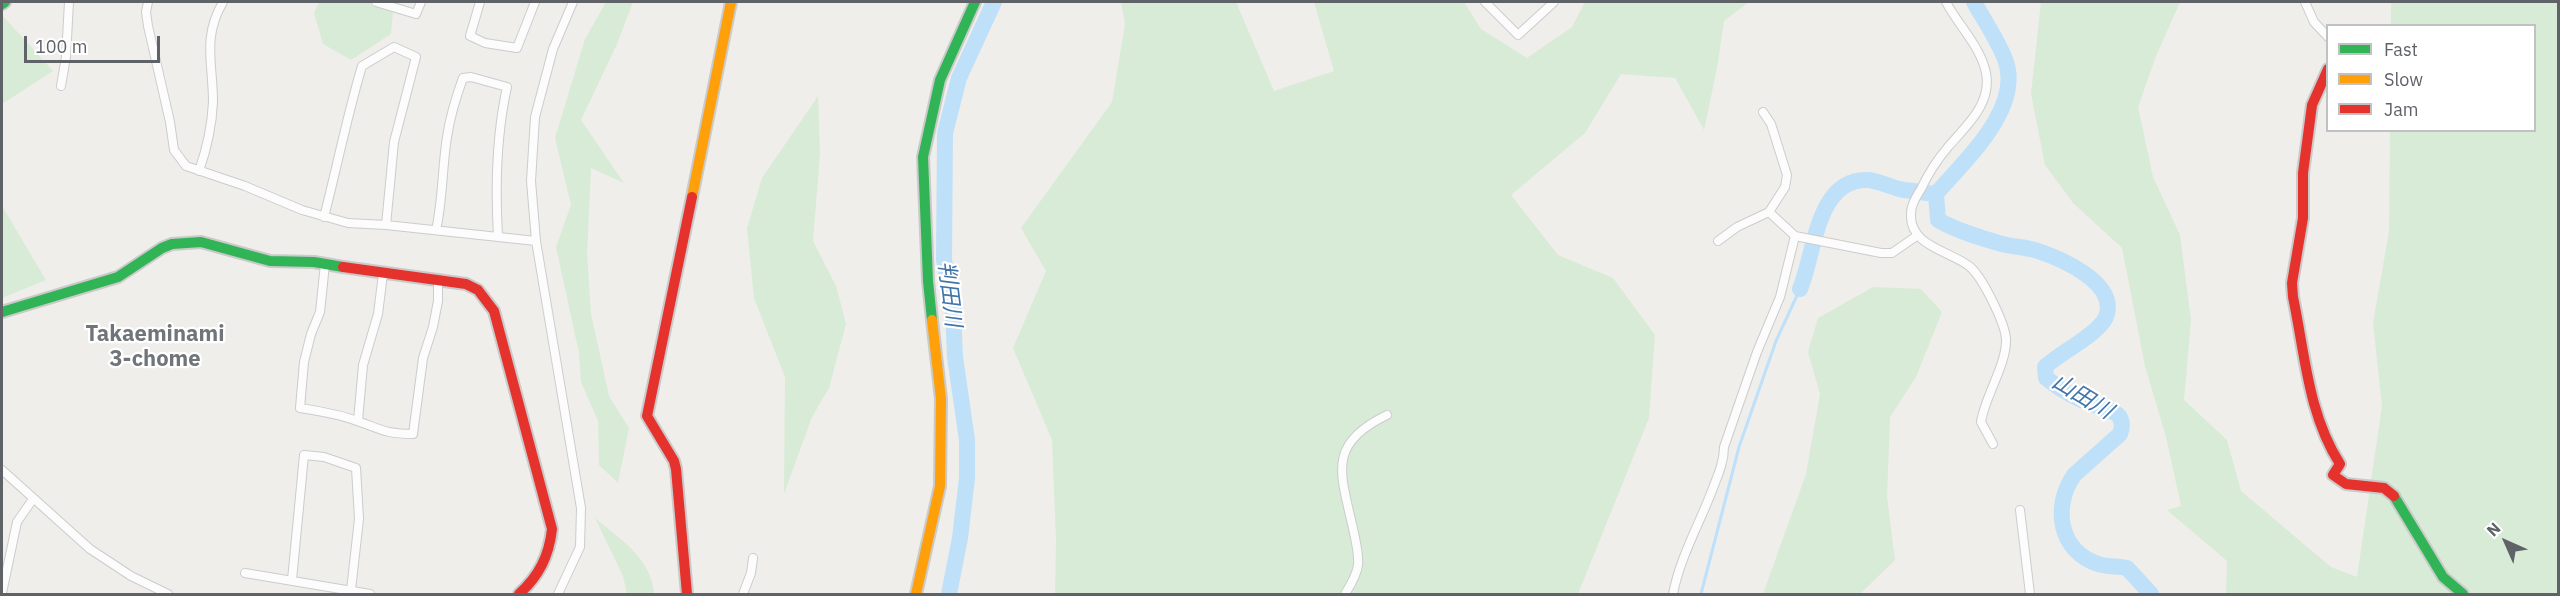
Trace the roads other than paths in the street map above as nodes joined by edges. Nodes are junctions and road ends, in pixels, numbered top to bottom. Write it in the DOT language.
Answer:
graph roads {
  1 [pos="69,2"];
  2 [pos="148,2"];
  3 [pos="223,2"];
  4 [pos="376,2"];
  5 [pos="421,2"];
  6 [pos="480,2"];
  7 [pos="535,2"];
  8 [pos="573,2"];
  9 [pos="731,2"];
  10 [pos="975,2"];
  11 [pos="1485,2"];
  12 [pos="1554,2"];
  13 [pos="1946,2"];
  14 [pos="2305,2"];
  15 [pos="2326,35"];
  16 [pos="2326,74"];
  17 [pos="61,86"];
  18 [pos="1763,112"];
  19 [pos="199,171"];
  20 [pos="1769,212"];
  21 [pos="324,217"];
  22 [pos="386,225"];
  23 [pos="436,230"];
  24 [pos="1918,235"];
  25 [pos="498,236"];
  26 [pos="1795,236"];
  27 [pos="536,241"];
  28 [pos="1718,241"];
  29 [pos="325,264"];
  30 [pos="383,274"];
  31 [pos="438,280"];
  32 [pos="2,312"];
  33 [pos="1387,415"];
  34 [pos="358,421"];
  35 [pos="1993,444"];
  36 [pos="2,470"];
  37 [pos="33,499"];
  38 [pos="2020,510"];
  39 [pos="753,558"];
  40 [pos="245,573"];
  41 [pos="292,580"];
  42 [pos="351,590"];
  43 [pos="2,593"];
  44 [pos="168,594"];
  45 [pos="370,594"];
  46 [pos="519,594"];
  47 [pos="558,594"];
  48 [pos="687,594"];
  49 [pos="743,594"];
  50 [pos="916,594"];
  51 [pos="1345,594"];
  52 [pos="1673,594"];
  53 [pos="2030,594"];
  54 [pos="2463,594"];
  1 -- 17 [label="street"];
  2 -- 19 [label="street"];
  3 -- 19 [label="street"];
  4 -- 5 [label="street"];
  6 -- 7 [label="street"];
  8 -- 27 [label="street"];
  9 -- 48 [label="street"];
  10 -- 50 [label="street"];
  11 -- 12 [label="street"];
  13 -- 24 [label="street"];
  14 -- 15 [label="street"];
  16 -- 54 [label="street"];
  18 -- 20 [label="street"];
  19 -- 21 [label="street"];
  20 -- 26 [label="street"];
  20 -- 28 [label="street"];
  21 -- 22 [label="street"];
  21 -- 22 [label="street"];
  22 -- 23 [label="street"];
  23 -- 25 [label="street"];
  23 -- 25 [label="street"];
  24 -- 26 [label="street"];
  24 -- 35 [label="street"];
  25 -- 27 [label="street"];
  26 -- 52 [label="street"];
  27 -- 47 [label="street"];
  29 -- 30 [label="street"];
  29 -- 32 [label="street"];
  29 -- 34 [label="street"];
  30 -- 31 [label="street"];
  30 -- 34 [label="street"];
  31 -- 34 [label="street"];
  31 -- 46 [label="street"];
  33 -- 51 [label="street"];
  36 -- 37 [label="street"];
  37 -- 43 [label="street"];
  37 -- 44 [label="street"];
  38 -- 53 [label="street"];
  39 -- 49 [label="street"];
  40 -- 41 [label="street"];
  41 -- 42 [label="street"];
  41 -- 42 [label="street"];
  42 -- 45 [label="street"];
}
